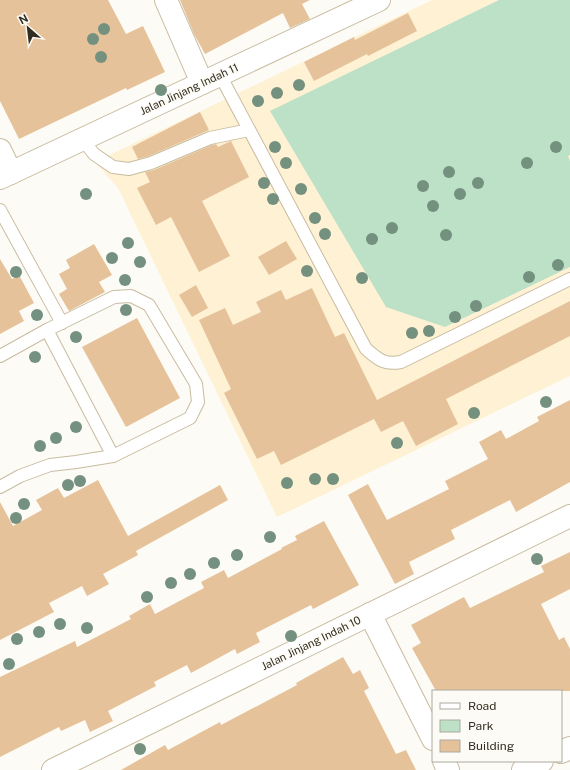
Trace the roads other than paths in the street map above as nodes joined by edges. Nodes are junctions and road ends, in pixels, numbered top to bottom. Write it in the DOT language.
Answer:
graph roads {
  1 [pos="166,0"];
  2 [pos="378,0"];
  3 [pos="211,79"];
  4 [pos="249,130"];
  5 [pos="82,139"];
  6 [pos="0,150"];
  7 [pos="6,175"];
  8 [pos="0,210"];
  9 [pos="570,279"];
  10 [pos="62,323"];
  11 [pos="47,330"];
  12 [pos="0,356"];
  13 [pos="113,456"];
  14 [pos="0,487"];
  15 [pos="570,516"];
  16 [pos="370,614"];
  17 [pos="432,737"];
  18 [pos="540,762"];
  19 [pos="52,770"];
  20 [pos="523,770"];
  1 -- 3 [label="street"];
  2 -- 3 [label="street, Jalan Jinjang Indah 11"];
  3 -- 4 [label="lane"];
  3 -- 5 [label="street, Jalan Jinjang Indah 11"];
  4 -- 5 [label="lane"];
  4 -- 9 [label="lane"];
  5 -- 7 [label="street, Jalan Jinjang Indah 11"];
  6 -- 7 [label="street"];
  8 -- 10 [label="lane"];
  10 -- 11 [label="lane"];
  10 -- 13 [label="lane"];
  11 -- 12 [label="lane"];
  11 -- 13 [label="lane"];
  13 -- 14 [label="lane"];
  15 -- 16 [label="street, Jalan Jinjang Indah 10"];
  16 -- 17 [label="street"];
  16 -- 19 [label="street, Jalan Jinjang Indah 10"];
  18 -- 20 [label="street"];
}
